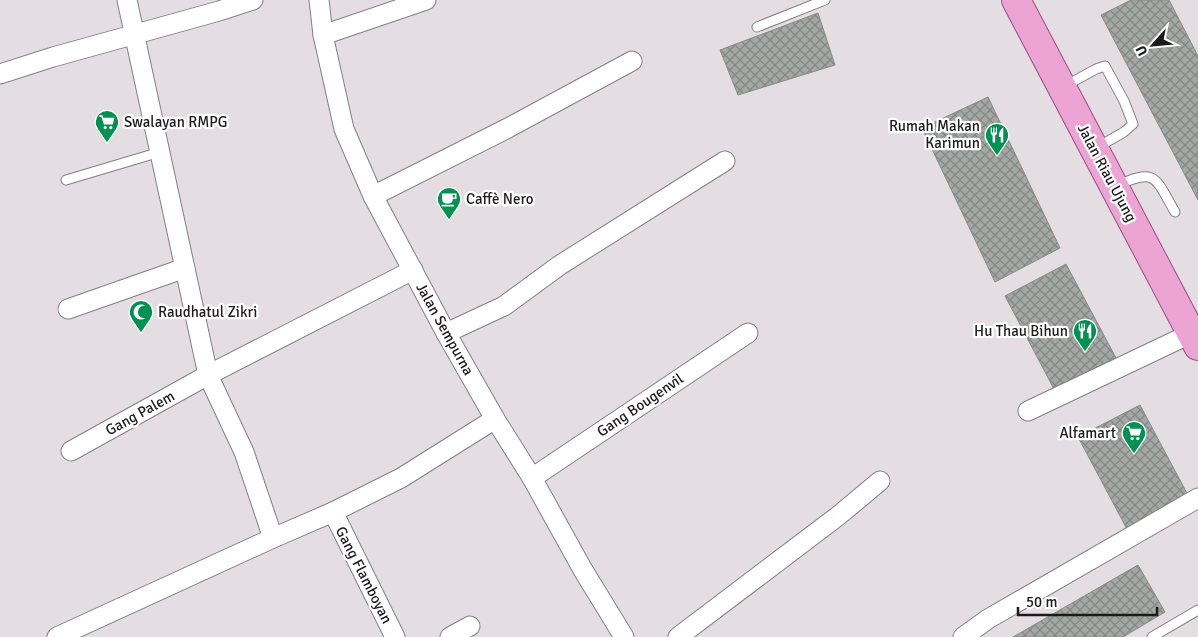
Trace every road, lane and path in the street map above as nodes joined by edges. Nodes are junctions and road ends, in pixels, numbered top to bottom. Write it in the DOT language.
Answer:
graph roads {
  1 [pos="127,0"];
  2 [pos="253,0"];
  3 [pos="318,0"];
  4 [pos="426,0"];
  5 [pos="825,0"];
  6 [pos="1016,0"];
  7 [pos="757,27"];
  8 [pos="135,34"];
  9 [pos="323,36"];
  10 [pos="632,61"];
  11 [pos="0,74"];
  12 [pos="1062,88"];
  13 [pos="1095,149"];
  14 [pos="160,152"];
  15 [pos="725,161"];
  16 [pos="66,180"];
  17 [pos="1115,187"];
  18 [pos="373,196"];
  19 [pos="1175,212"];
  20 [pos="185,268"];
  21 [pos="413,270"];
  22 [pos="68,309"];
  23 [pos="446,333"];
  24 [pos="748,333"];
  25 [pos="1196,342"];
  26 [pos="208,375"];
  27 [pos="1028,411"];
  28 [pos="495,419"];
  29 [pos="71,450"];
  30 [pos="532,478"];
  31 [pos="880,481"];
  32 [pos="1198,498"];
  33 [pos="333,512"];
  34 [pos="273,538"];
  35 [pos="1198,610"];
  36 [pos="470,626"];
  37 [pos="56,637"];
  38 [pos="395,637"];
  39 [pos="450,637"];
  40 [pos="624,637"];
  41 [pos="678,637"];
  42 [pos="963,637"];
  43 [pos="1152,637"];
  1 -- 8 [label="street"];
  2 -- 8 [label="street"];
  3 -- 9 [label="street, Jalan Sempurna"];
  4 -- 9 [label="street"];
  5 -- 7 [label="lane"];
  6 -- 12 [label="main road, Jalan Riau Ujung"];
  8 -- 11 [label="street"];
  8 -- 14 [label="street"];
  9 -- 18 [label="street, Jalan Sempurna"];
  10 -- 18 [label="street"];
  12 -- 13 [label="main road, Jalan Riau Ujung"];
  12 -- 13 [label="lane"];
  13 -- 17 [label="main road, Jalan Riau Ujung"];
  14 -- 16 [label="lane"];
  14 -- 20 [label="street"];
  15 -- 23 [label="street"];
  17 -- 19 [label="lane"];
  17 -- 25 [label="main road, Jalan Riau Ujung"];
  18 -- 21 [label="street, Jalan Sempurna"];
  20 -- 22 [label="street"];
  20 -- 26 [label="street"];
  21 -- 23 [label="street, Jalan Sempurna"];
  21 -- 26 [label="street, Gang Palem"];
  23 -- 28 [label="street, Jalan Sempurna"];
  24 -- 30 [label="street, Gang Bougenvil"];
  25 -- 27 [label="street"];
  26 -- 29 [label="street, Gang Palem"];
  26 -- 34 [label="street"];
  28 -- 30 [label="street, Jalan Sempurna"];
  28 -- 33 [label="street"];
  30 -- 40 [label="street, Jalan Sempurna"];
  31 -- 41 [label="street"];
  32 -- 42 [label="street"];
  33 -- 34 [label="street"];
  33 -- 38 [label="street, Gang Flamboyan"];
  34 -- 37 [label="street"];
  35 -- 43 [label="lane"];
  36 -- 39 [label="street"];
}
